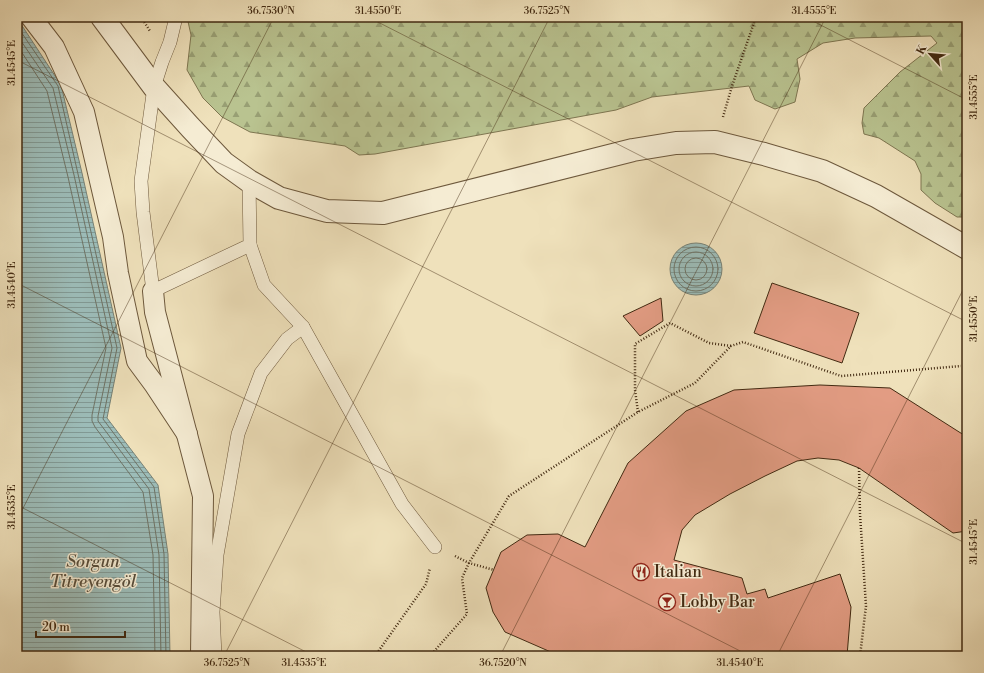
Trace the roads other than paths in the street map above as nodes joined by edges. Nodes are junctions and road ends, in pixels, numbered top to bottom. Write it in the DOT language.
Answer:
graph roads {
  1 [pos="30,17"];
  2 [pos="102,17"];
  3 [pos="176,17"];
  4 [pos="154,88"];
  5 [pos="249,181"];
  6 [pos="250,245"];
  7 [pos="967,248"];
  8 [pos="153,291"];
  9 [pos="303,327"];
  10 [pos="187,434"];
  11 [pos="435,547"];
  12 [pos="202,656"];
  13 [pos="215,656"];
  1 -- 10 [label="street"];
  2 -- 4 [label="street"];
  3 -- 4 [label="lane"];
  4 -- 5 [label="street"];
  4 -- 8 [label="lane"];
  5 -- 6 [label="lane"];
  5 -- 7 [label="street"];
  6 -- 8 [label="lane"];
  6 -- 9 [label="lane"];
  8 -- 10 [label="street"];
  9 -- 11 [label="lane"];
  9 -- 13 [label="lane"];
  10 -- 12 [label="street"];
}
